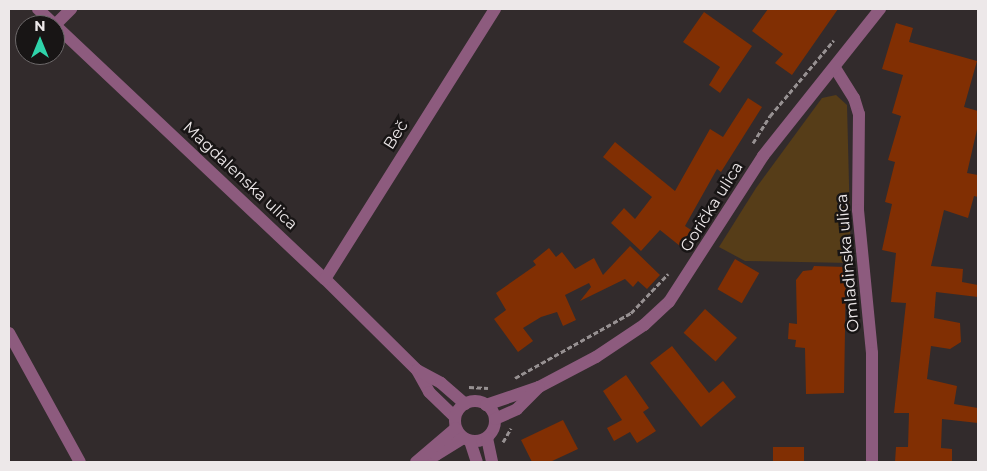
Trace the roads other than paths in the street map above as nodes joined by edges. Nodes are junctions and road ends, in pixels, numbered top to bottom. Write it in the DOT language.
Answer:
graph roads {
  1 [pos="495,9"];
  2 [pos="880,9"];
  3 [pos="65,34"];
  4 [pos="835,68"];
  5 [pos="326,279"];
  6 [pos="11,342"];
  7 [pos="417,370"];
  8 [pos="539,387"];
  9 [pos="465,404"];
  10 [pos="486,405"];
  11 [pos="495,419"];
  12 [pos="461,431"];
  13 [pos="486,438"];
  14 [pos="419,460"];
  15 [pos="80,462"];
  16 [pos="477,462"];
  17 [pos="492,462"];
  18 [pos="872,462"];
  1 -- 5 [label="street, Beč"];
  2 -- 4 [label="street, Gorička ulica"];
  3 -- 5 [label="street, Magdalenska ulica"];
  4 -- 8 [label="street, Gorička ulica"];
  4 -- 18 [label="street, Omladinska ulica"];
  5 -- 7 [label="street, Magdalenska ulica"];
  6 -- 15 [label="street"];
  7 -- 9 [label="street"];
  7 -- 12 [label="street"];
  8 -- 10 [label="street, Gorička ulica"];
  8 -- 11 [label="street, Gorička ulica"];
  9 -- 10 [label="street"];
  9 -- 12 [label="street"];
  10 -- 11 [label="street"];
  11 -- 13 [label="street"];
  12 -- 13 [label="street"];
  12 -- 14 [label="street"];
  12 -- 16 [label="street"];
  13 -- 17 [label="street"];
}
